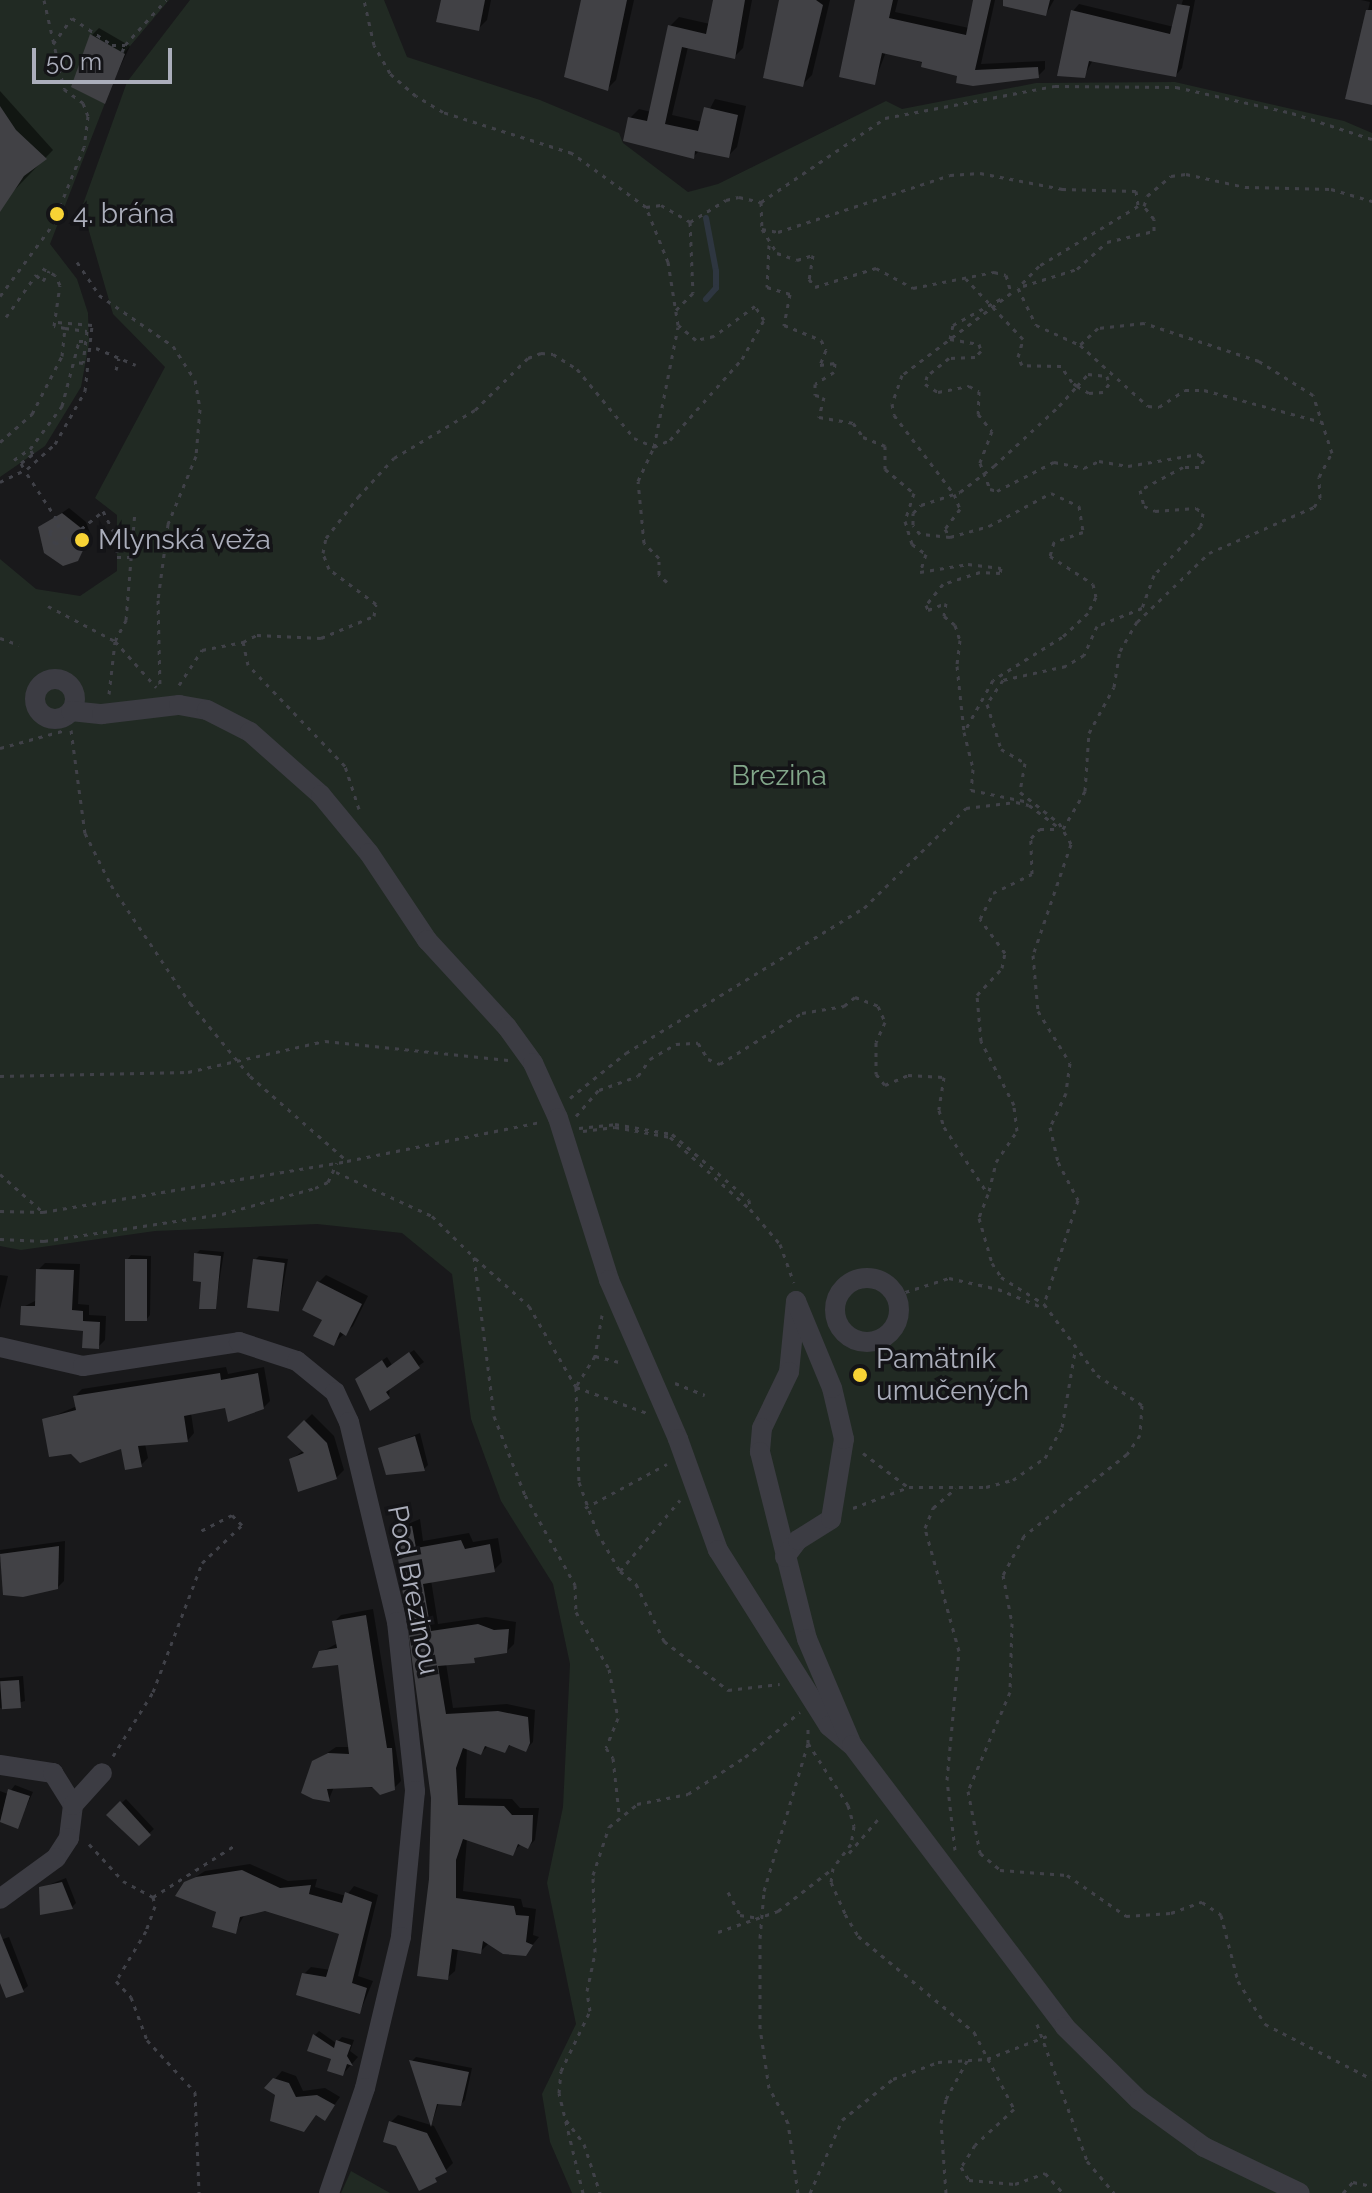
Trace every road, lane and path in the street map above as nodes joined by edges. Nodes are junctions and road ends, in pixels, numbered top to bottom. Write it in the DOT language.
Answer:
graph roads {
  1 [pos="44,0"];
  2 [pos="166,0"];
  3 [pos="364,0"];
  4 [pos="53,44"];
  5 [pos="125,45"];
  6 [pos="122,52"];
  7 [pos="1372,139"];
  8 [pos="1372,201"];
  9 [pos="761,202"];
  10 [pos="60,206"];
  11 [pos="646,207"];
  12 [pos="690,222"];
  13 [pos="54,223"];
  14 [pos="762,229"];
  15 [pos="769,245"];
  16 [pos="30,260"];
  17 [pos="77,262"];
  18 [pos="49,271"];
  19 [pos="966,279"];
  20 [pos="1018,288"];
  21 [pos="1011,293"];
  22 [pos="0,296"];
  23 [pos="994,306"];
  24 [pos="676,310"];
  25 [pos="6,317"];
  26 [pos="54,322"];
  27 [pos="678,325"];
  28 [pos="65,328"];
  29 [pos="950,339"];
  30 [pos="83,341"];
  31 [pos="1080,345"];
  32 [pos="96,348"];
  33 [pos="119,358"];
  34 [pos="76,362"];
  35 [pos="136,365"];
  36 [pos="116,370"];
  37 [pos="1077,386"];
  38 [pos="1322,422"];
  39 [pos="1,440"];
  40 [pos="654,447"];
  41 [pos="30,449"];
  42 [pos="14,460"];
  43 [pos="23,467"];
  44 [pos="27,474"];
  45 [pos="982,474"];
  46 [pos="0,482"];
  47 [pos="954,494"];
  48 [pos="135,511"];
  49 [pos="81,529"];
  50 [pos="75,533"];
  51 [pos="950,537"];
  52 [pos="130,557"];
  53 [pos="667,582"];
  54 [pos="48,606"];
  55 [pos="0,638"];
  56 [pos="115,641"];
  57 [pos="243,642"];
  58 [pos="19,645"];
  59 [pos="171,705"];
  60 [pos="102,714"];
  61 [pos="71,720"];
  62 [pos="964,732"];
  63 [pos="0,748"];
  64 [pos="1033,802"];
  65 [pos="360,814"];
  66 [pos="1062,830"];
  67 [pos="238,1062"];
  68 [pos="533,1063"];
  69 [pos="0,1076"];
  70 [pos="567,1128"];
  71 [pos="347,1161"];
  72 [pos="337,1163"];
  73 [pos="336,1172"];
  74 [pos="0,1174"];
  75 [pos="988,1194"];
  76 [pos="750,1209"];
  77 [pos="0,1211"];
  78 [pos="43,1212"];
  79 [pos="0,1239"];
  80 [pos="474,1257"];
  81 [pos="896,1295"];
  82 [pos="617,1299"];
  83 [pos="796,1301"];
  84 [pos="1044,1306"];
  85 [pos="842,1330"];
  86 [pos="0,1347"];
  87 [pos="1075,1349"];
  88 [pos="595,1356"];
  89 [pos="824,1365"];
  90 [pos="647,1372"];
  91 [pos="576,1387"];
  92 [pos="669,1420"];
  93 [pos="844,1439"];
  94 [pos="686,1463"];
  95 [pos="909,1487"];
  96 [pos="956,1488"];
  97 [pos="585,1508"];
  98 [pos="831,1519"];
  99 [pos="199,1532"];
  100 [pos="785,1557"];
  101 [pos="620,1571"];
  102 [pos="809,1696"];
  103 [pos="852,1745"];
  104 [pos="0,1765"];
  105 [pos="102,1773"];
  106 [pos="895,1800"];
  107 [pos="73,1805"];
  108 [pos="619,1813"];
  109 [pos="234,1846"];
  110 [pos="102,1862"];
  111 [pos="833,1868"];
  112 [pos="959,1882"];
  113 [pos="728,1892"];
  114 [pos="153,1897"];
  115 [pos="0,1899"];
  116 [pos="762,1919"];
  117 [pos="718,1932"];
  118 [pos="969,2059"];
  119 [pos="987,2059"];
  120 [pos="1372,2079"];
  121 [pos="563,2117"];
  122 [pos="1372,2186"];
  123 [pos="199,2193"];
  124 [pos="329,2193"];
  125 [pos="583,2193"];
  126 [pos="600,2193"];
  127 [pos="798,2193"];
  128 [pos="810,2193"];
  129 [pos="946,2193"];
  130 [pos="1063,2193"];
  131 [pos="1114,2193"];
  132 [pos="1300,2193"];
  133 [pos="1343,2193"];
  1 -- 4 [label="path"];
  2 -- 5 [label="path"];
  3 -- 11 [label="path"];
  4 -- 5 [label="path"];
  4 -- 10 [label="path"];
  5 -- 6 [label="path"];
  7 -- 9 [label="path"];
  8 -- 20 [label="path"];
  9 -- 12 [label="path"];
  9 -- 14 [label="path"];
  11 -- 12 [label="path"];
  11 -- 24 [label="path"];
  12 -- 24 [label="path"];
  13 -- 16 [label="path"];
  14 -- 15 [label="path"];
  14 -- 20 [label="path"];
  15 -- 19 [label="path"];
  15 -- 62 [label="path"];
  16 -- 18 [label="path"];
  16 -- 22 [label="path"];
  17 -- 59 [label="path"];
  18 -- 25 [label="path"];
  18 -- 26 [label="path"];
  19 -- 21 [label="path"];
  19 -- 23 [label="path"];
  20 -- 21 [label="path"];
  20 -- 31 [label="path"];
  21 -- 23 [label="path"];
  23 -- 29 [label="path"];
  23 -- 29 [label="path"];
  23 -- 37 [label="path"];
  24 -- 27 [label="path"];
  26 -- 28 [label="path"];
  26 -- 46 [label="path"];
  27 -- 40 [label="path"];
  27 -- 40 [label="path"];
  28 -- 34 [label="path"];
  28 -- 39 [label="path"];
  29 -- 45 [label="path"];
  29 -- 47 [label="path"];
  30 -- 34 [label="path"];
  31 -- 38 [label="path"];
  31 -- 38 [label="path"];
  32 -- 33 [label="path"];
  33 -- 35 [label="path"];
  33 -- 36 [label="path"];
  34 -- 41 [label="path"];
  37 -- 37 [label="path"];
  37 -- 45 [label="path"];
  38 -- 66 [label="path"];
  40 -- 53 [label="path"];
  40 -- 57 [label="path"];
  41 -- 42 [label="path"];
  41 -- 43 [label="path"];
  44 -- 50 [label="path"];
  45 -- 47 [label="path"];
  45 -- 64 [label="path"];
  47 -- 51 [label="path"];
  47 -- 51 [label="path"];
  48 -- 52 [label="path"];
  49 -- 52 [label="path"];
  51 -- 62 [label="path"];
  52 -- 56 [label="path"];
  54 -- 56 [label="path"];
  55 -- 58 [label="path"];
  56 -- 59 [label="path"];
  56 -- 60 [label="path"];
  57 -- 59 [label="path"];
  57 -- 65 [label="path"];
  59 -- 60 [label="street"];
  59 -- 68 [label="street"];
  60 -- 61 [label="street"];
  61 -- 63 [label="path"];
  61 -- 67 [label="path"];
  62 -- 64 [label="path"];
  64 -- 66 [label="path"];
  66 -- 70 [label="path"];
  66 -- 75 [label="path"];
  66 -- 84 [label="path"];
  67 -- 68 [label="path"];
  67 -- 69 [label="path"];
  67 -- 71 [label="path"];
  68 -- 70 [label="street"];
  70 -- 71 [label="path"];
  70 -- 75 [label="path"];
  70 -- 76 [label="path"];
  70 -- 76 [label="path"];
  70 -- 82 [label="street"];
  71 -- 72 [label="path"];
  72 -- 73 [label="path"];
  72 -- 78 [label="path"];
  73 -- 79 [label="path"];
  73 -- 80 [label="path"];
  74 -- 78 [label="path"];
  75 -- 84 [label="path"];
  76 -- 83 [label="path"];
  77 -- 78 [label="path"];
  80 -- 91 [label="path"];
  80 -- 108 [label="path"];
  81 -- 84 [label="path"];
  81 -- 85 [label="street"];
  81 -- 85 [label="street"];
  82 -- 88 [label="path"];
  82 -- 90 [label="street"];
  83 -- 89 [label="street"];
  83 -- 100 [label="street"];
  84 -- 87 [label="path"];
  85 -- 89 [label="street"];
  86 -- 124 [label="street, Pod Brezinou"];
  87 -- 96 [label="path"];
  87 -- 120 [label="path"];
  88 -- 90 [label="path"];
  88 -- 91 [label="path"];
  89 -- 93 [label="street"];
  90 -- 92 [label="street"];
  91 -- 92 [label="path"];
  91 -- 97 [label="path"];
  92 -- 94 [label="street"];
  93 -- 95 [label="path"];
  93 -- 98 [label="street"];
  94 -- 97 [label="path"];
  94 -- 101 [label="path"];
  94 -- 102 [label="street"];
  95 -- 96 [label="path"];
  95 -- 98 [label="path"];
  96 -- 112 [label="path"];
  97 -- 101 [label="path"];
  98 -- 100 [label="street"];
  99 -- 105 [label="path"];
  100 -- 103 [label="street"];
  101 -- 102 [label="path"];
  102 -- 103 [label="street"];
  102 -- 108 [label="path"];
  103 -- 106 [label="street"];
  104 -- 107 [label="street"];
  105 -- 107 [label="street"];
  106 -- 111 [label="path"];
  106 -- 112 [label="street"];
  107 -- 115 [label="street"];
  108 -- 121 [label="path"];
  109 -- 114 [label="path"];
  110 -- 114 [label="path"];
  111 -- 116 [label="path"];
  111 -- 116 [label="path"];
  111 -- 119 [label="path"];
  112 -- 132 [label="street"];
  113 -- 116 [label="path"];
  114 -- 123 [label="path"];
  116 -- 117 [label="path"];
  116 -- 127 [label="path"];
  118 -- 119 [label="path"];
  118 -- 128 [label="path"];
  118 -- 129 [label="path"];
  119 -- 130 [label="path"];
  119 -- 131 [label="path"];
  121 -- 125 [label="path"];
  121 -- 126 [label="path"];
  122 -- 133 [label="path"];
}
